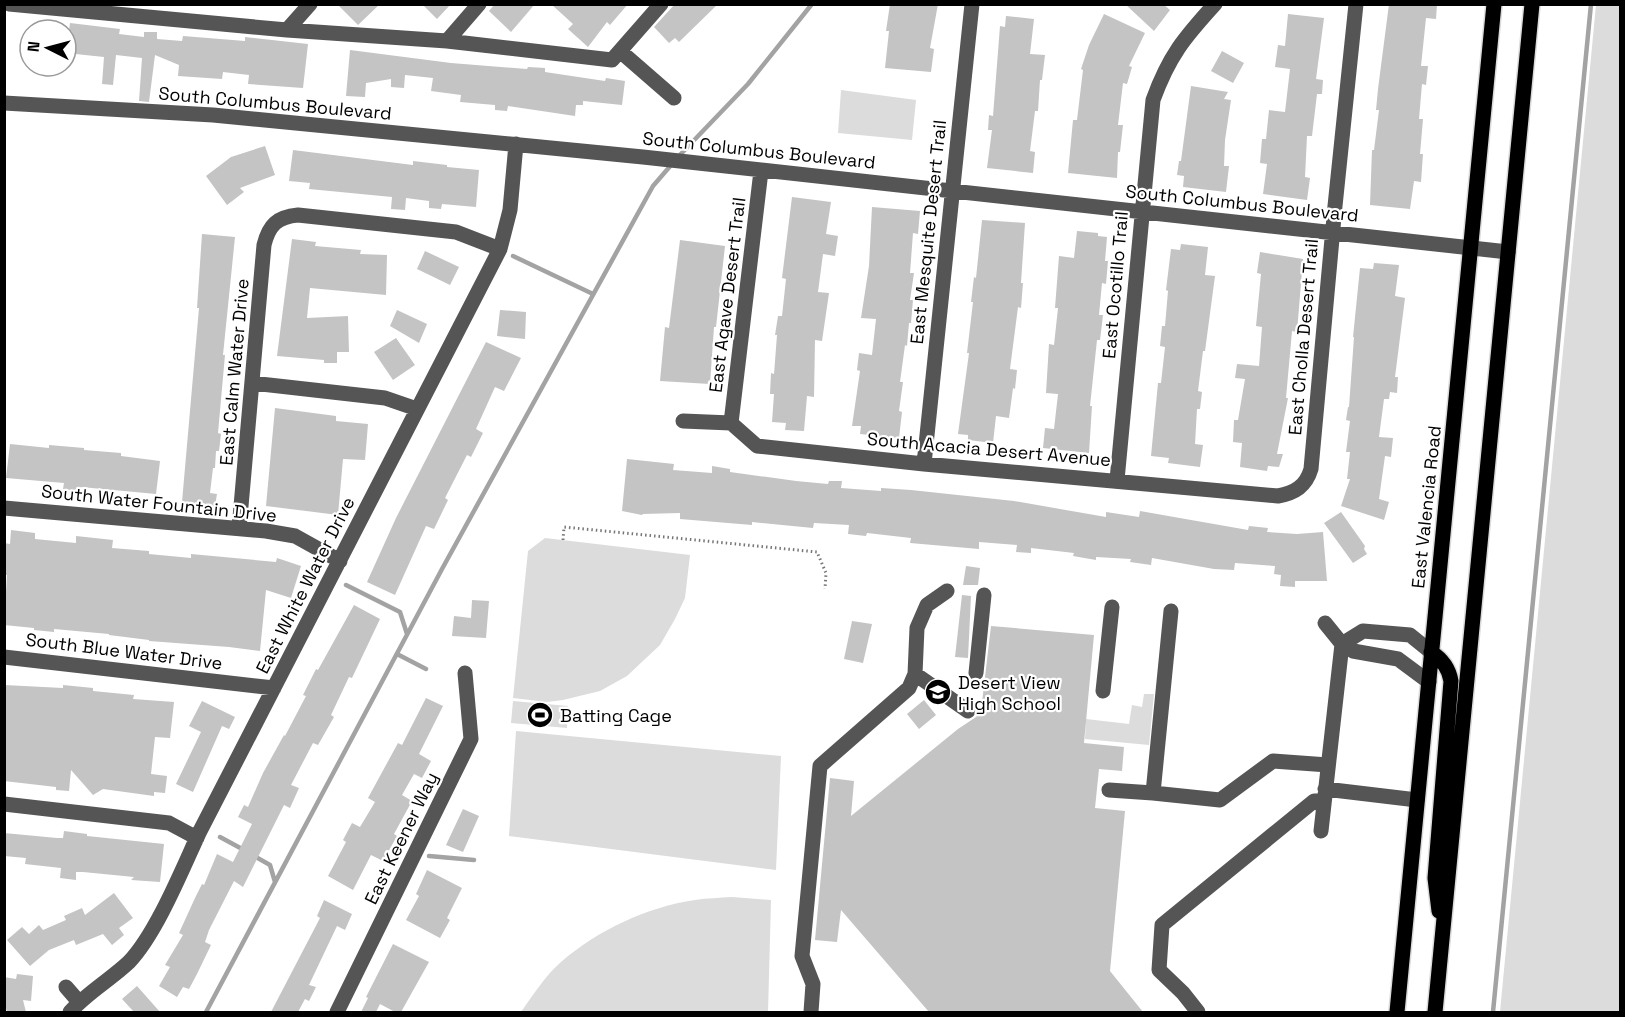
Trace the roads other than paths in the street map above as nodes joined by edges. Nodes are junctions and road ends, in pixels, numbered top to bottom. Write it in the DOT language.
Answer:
graph roads {
  1 [pos="9,4"];
  2 [pos="310,4"];
  3 [pos="479,4"];
  4 [pos="661,4"];
  5 [pos="972,4"];
  6 [pos="1215,4"];
  7 [pos="1356,4"];
  8 [pos="1494,4"];
  9 [pos="1532,4"];
  10 [pos="131,10"];
  11 [pos="287,30"];
  12 [pos="447,40"];
  13 [pos="620,51"];
  14 [pos="674,98"];
  15 [pos="4,103"];
  16 [pos="516,144"];
  17 [pos="761,171"];
  18 [pos="952,191"];
  19 [pos="1141,212"];
  20 [pos="1332,231"];
  21 [pos="1470,247"];
  22 [pos="500,249"];
  23 [pos="1508,252"];
  24 [pos="252,383"];
  25 [pos="417,409"];
  26 [pos="683,420"];
  27 [pos="731,423"];
  28 [pos="924,464"];
  29 [pos="1117,480"];
  30 [pos="1302,495"];
  31 [pos="4,508"];
  32 [pos="239,529"];
  33 [pos="340,561"];
  34 [pos="947,591"];
  35 [pos="984,595"];
  36 [pos="1112,607"];
  37 [pos="1171,611"];
  38 [pos="1325,623"];
  39 [pos="1342,645"];
  40 [pos="1431,652"];
  41 [pos="4,657"];
  42 [pos="465,673"];
  43 [pos="976,673"];
  44 [pos="915,674"];
  45 [pos="1429,682"];
  46 [pos="274,688"];
  47 [pos="1103,691"];
  48 [pos="968,711"];
  49 [pos="1328,765"];
  50 [pos="1109,790"];
  51 [pos="1154,793"];
  52 [pos="1325,795"];
  53 [pos="1417,800"];
  54 [pos="4,804"];
  55 [pos="1321,831"];
  56 [pos="197,838"];
  57 [pos="1442,939"];
  58 [pos="66,987"];
  59 [pos="74,1007"];
  60 [pos="337,1012"];
  61 [pos="811,1012"];
  62 [pos="1198,1012"];
  63 [pos="1396,1012"];
  64 [pos="1435,1012"];
  1 -- 10 [label="street"];
  2 -- 11 [label="street"];
  3 -- 12 [label="street"];
  4 -- 13 [label="street"];
  5 -- 18 [label="street, East Mesquite Desert Trail"];
  6 -- 19 [label="street, East Ocotillo Trail"];
  7 -- 20 [label="street, East Cholla Desert Trail"];
  8 -- 21 [label="main road, East Valencia Road"];
  9 -- 23 [label="main road"];
  10 -- 11 [label="street"];
  11 -- 12 [label="street"];
  12 -- 13 [label="street"];
  13 -- 14 [label="street"];
  15 -- 16 [label="street, South Columbus Boulevard"];
  16 -- 17 [label="street, South Columbus Boulevard"];
  16 -- 22 [label="street, East White Water Drive"];
  17 -- 18 [label="street, South Columbus Boulevard"];
  17 -- 27 [label="street, East Agave Desert Trail"];
  18 -- 19 [label="street, South Columbus Boulevard"];
  18 -- 28 [label="street, East Mesquite Desert Trail"];
  19 -- 20 [label="street, South Columbus Boulevard"];
  19 -- 29 [label="street, East Ocotillo Trail"];
  20 -- 21 [label="street, South Columbus Boulevard"];
  20 -- 30 [label="street, East Cholla Desert Trail"];
  21 -- 23 [label="street, South Columbus Boulevard"];
  21 -- 40 [label="main road, East Valencia Road"];
  22 -- 24 [label="street, East Calm Water Drive"];
  22 -- 25 [label="street, East White Water Drive"];
  23 -- 57 [label="main road"];
  24 -- 25 [label="street"];
  24 -- 32 [label="street, East Calm Water Drive"];
  25 -- 33 [label="street, East White Water Drive"];
  26 -- 27 [label="street"];
  27 -- 28 [label="street, South Acacia Desert Avenue"];
  28 -- 29 [label="street, South Acacia Desert Avenue"];
  29 -- 30 [label="street, South Acacia Desert Avenue"];
  31 -- 32 [label="street, South Water Fountain Drive"];
  32 -- 33 [label="street, South Water Fountain Drive"];
  33 -- 46 [label="street, East White Water Drive"];
  34 -- 44 [label="street"];
  35 -- 43 [label="street"];
  36 -- 47 [label="street"];
  37 -- 51 [label="street"];
  38 -- 39 [label="street"];
  39 -- 40 [label="street"];
  39 -- 45 [label="street"];
  39 -- 49 [label="street"];
  40 -- 45 [label="main road, East Valencia Road"];
  40 -- 57 [label="main road"];
  41 -- 46 [label="street, South Blue Water Drive"];
  42 -- 60 [label="street, East Keener Way"];
  44 -- 48 [label="street"];
  44 -- 61 [label="street"];
  45 -- 53 [label="main road, East Valencia Road"];
  46 -- 56 [label="street, East White Water Drive"];
  49 -- 51 [label="street"];
  49 -- 52 [label="street"];
  50 -- 51 [label="street"];
  52 -- 53 [label="street"];
  52 -- 55 [label="street"];
  52 -- 62 [label="street"];
  53 -- 63 [label="main road, East Valencia Road"];
  54 -- 56 [label="street"];
  56 -- 59 [label="street, East White Water Drive"];
  57 -- 64 [label="main road"];
  58 -- 59 [label="street"];
}
